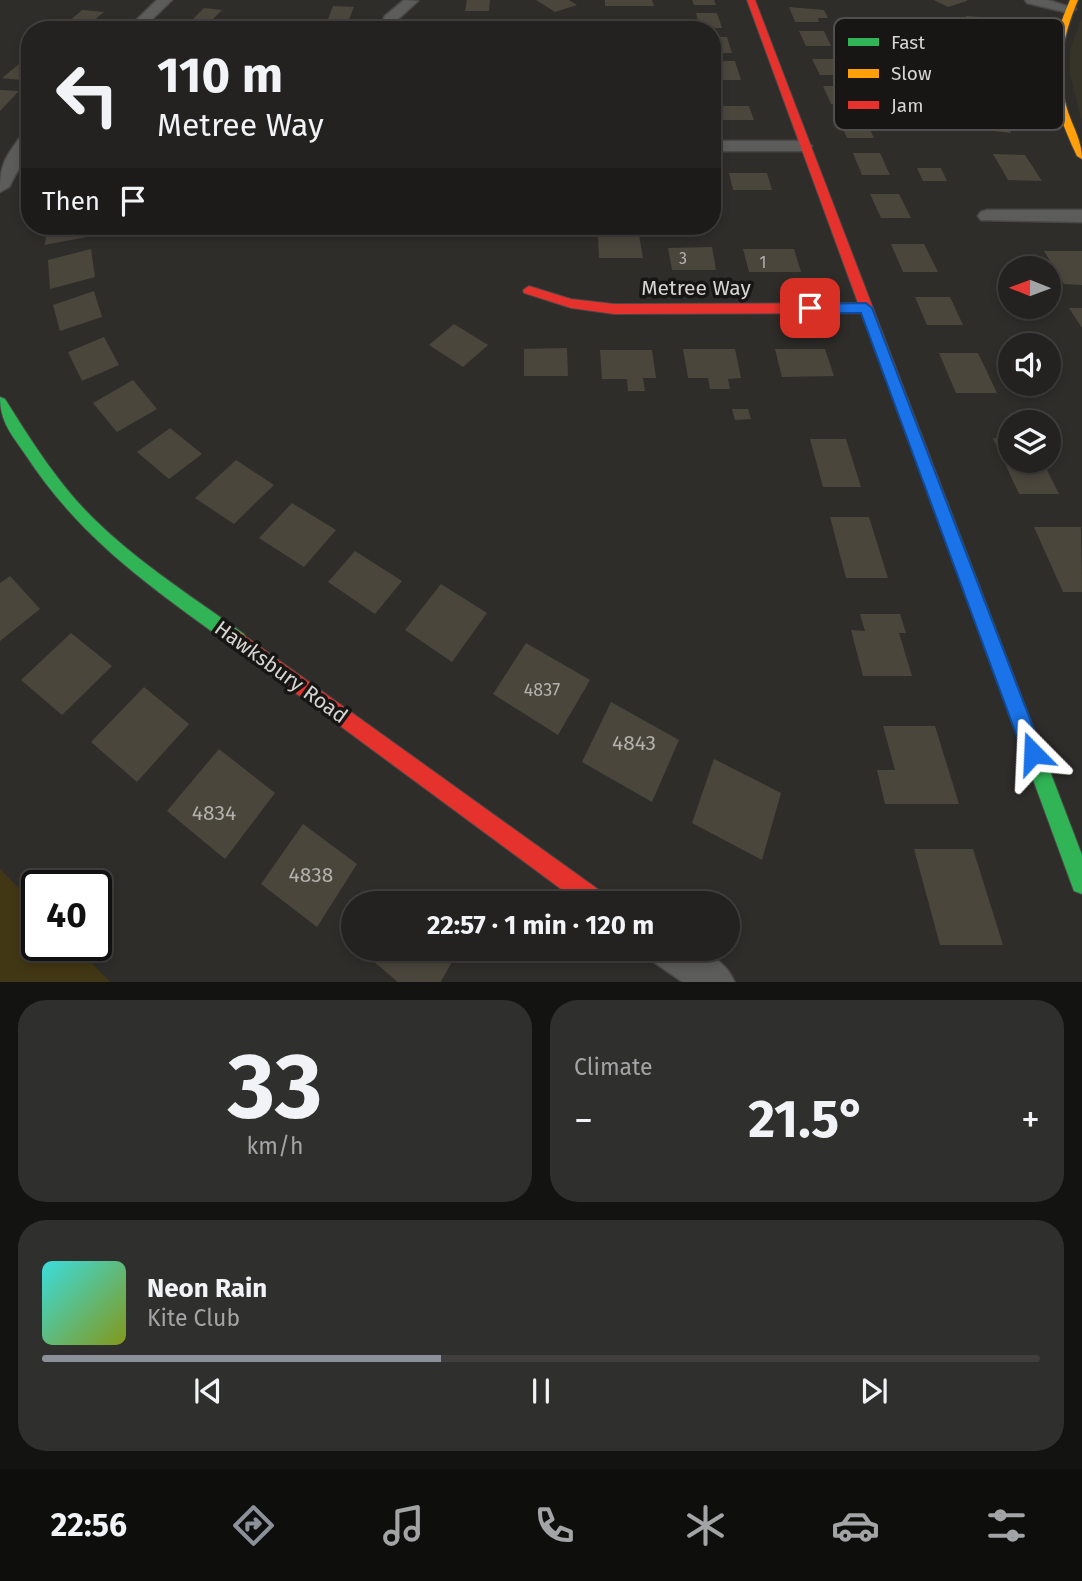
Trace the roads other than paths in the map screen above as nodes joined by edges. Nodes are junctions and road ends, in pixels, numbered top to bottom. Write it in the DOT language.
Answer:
graph roads {
  1 [pos="165,0"];
  2 [pos="751,0"];
  3 [pos="1032,0"];
  4 [pos="411,1"];
  5 [pos="1071,5"];
  6 [pos="143,21"];
  7 [pos="389,21"];
  8 [pos="1064,22"];
  9 [pos="1064,117"];
  10 [pos="721,146"];
  11 [pos="804,146"];
  12 [pos="21,148"];
  13 [pos="1082,156"];
  14 [pos="0,187"];
  15 [pos="987,216"];
  16 [pos="1082,216"];
  17 [pos="529,290"];
  18 [pos="866,308"];
  19 [pos="0,403"];
  20 [pos="1082,883"];
  21 [pos="582,891"];
  22 [pos="684,961"];
  23 [pos="717,982"];
  1 -- 6 [label="street"];
  2 -- 11 [label="street"];
  3 -- 5 [label="street"];
  4 -- 7 [label="street"];
  5 -- 8 [label="street"];
  9 -- 13 [label="street"];
  10 -- 11 [label="street"];
  11 -- 18 [label="street"];
  12 -- 14 [label="street"];
  15 -- 16 [label="street"];
  17 -- 18 [label="street, Metree Way"];
  18 -- 20 [label="street"];
  19 -- 21 [label="street, Hawksbury Road"];
  22 -- 23 [label="street"];
}
